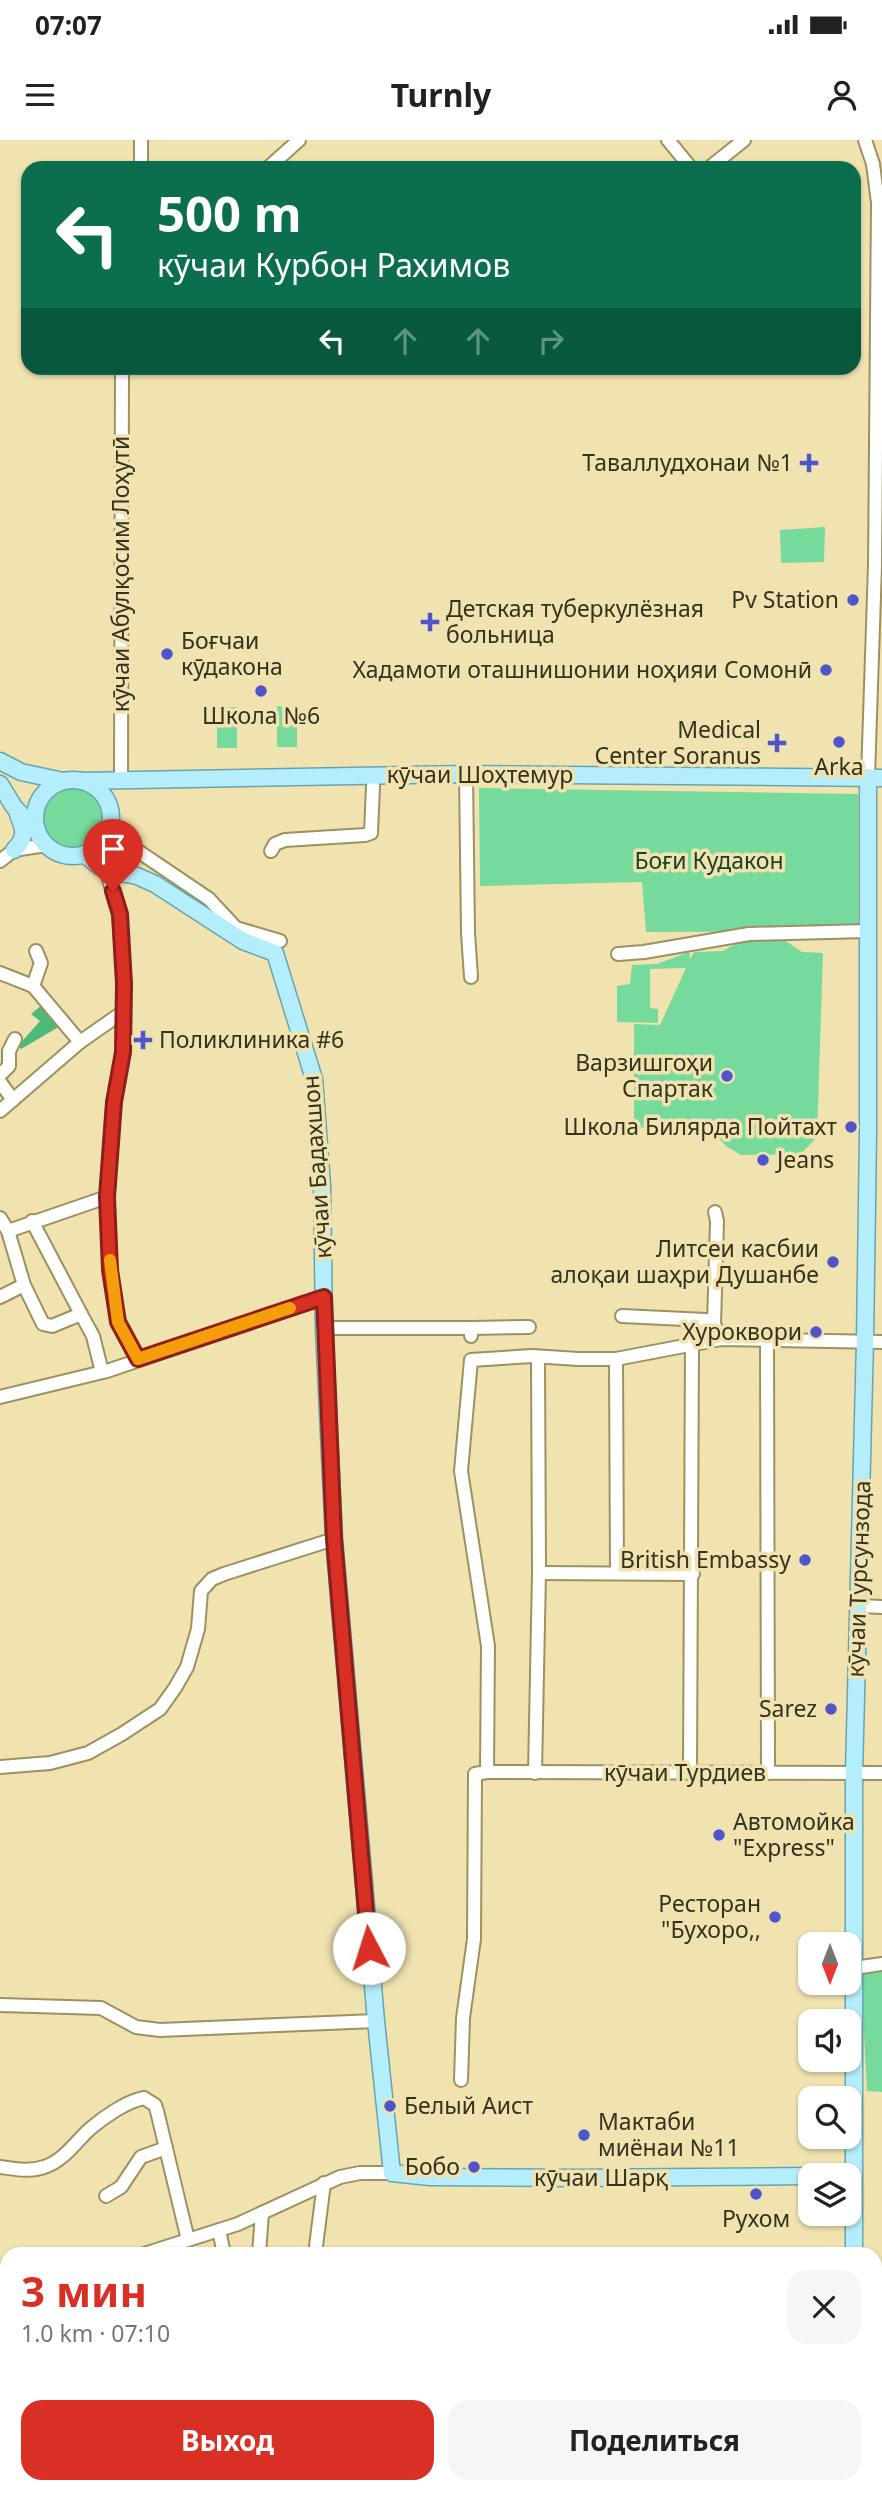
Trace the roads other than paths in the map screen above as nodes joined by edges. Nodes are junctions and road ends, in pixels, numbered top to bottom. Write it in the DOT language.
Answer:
graph roads {
  1 [pos="141,140"];
  2 [pos="299,140"];
  3 [pos="668,140"];
  4 [pos="744,140"];
  5 [pos="865,140"];
  6 [pos="141,161"];
  7 [pos="276,161"];
  8 [pos="685,161"];
  9 [pos="718,161"];
  10 [pos="882,176"];
  11 [pos="878,203"];
  12 [pos="879,345"];
  13 [pos="122,375"];
  14 [pos="0,761"];
  15 [pos="466,774"];
  16 [pos="875,777"];
  17 [pos="81,780"];
  18 [pos="121,780"];
  19 [pos="63,781"];
  20 [pos="0,784"];
  21 [pos="373,786"];
  22 [pos="14,807"];
  23 [pos="110,811"];
  24 [pos="109,836"];
  25 [pos="42,838"];
  26 [pos="14,850"];
  27 [pos="271,851"];
  28 [pos="84,854"];
  29 [pos="0,861"];
  30 [pos="106,869"];
  31 [pos="131,875"];
  32 [pos="875,903"];
  33 [pos="867,931"];
  34 [pos="280,941"];
  35 [pos="36,951"];
  36 [pos="618,954"];
  37 [pos="0,973"];
  38 [pos="471,977"];
  39 [pos="33,986"];
  40 [pos="124,1012"];
  41 [pos="15,1039"];
  42 [pos="80,1042"];
  43 [pos="0,1075"];
  44 [pos="0,1082"];
  45 [pos="13,1100"];
  46 [pos="0,1111"];
  47 [pos="875,1134"];
  48 [pos="107,1197"];
  49 [pos="715,1212"];
  50 [pos="0,1218"];
  51 [pos="32,1222"];
  52 [pos="8,1231"];
  53 [pos="24,1285"];
  54 [pos="0,1297"];
  55 [pos="324,1297"];
  56 [pos="81,1314"];
  57 [pos="622,1316"];
  58 [pos="714,1324"];
  59 [pos="528,1327"];
  60 [pos="324,1328"];
  61 [pos="721,1339"];
  62 [pos="767,1340"];
  63 [pos="865,1342"];
  64 [pos="882,1342"];
  65 [pos="692,1344"];
  66 [pos="538,1358"];
  67 [pos="138,1359"];
  68 [pos="616,1359"];
  69 [pos="102,1372"];
  70 [pos="0,1397"];
  71 [pos="334,1539"];
  72 [pos="539,1573"];
  73 [pos="617,1573"];
  74 [pos="693,1574"];
  75 [pos="859,1606"];
  76 [pos="882,1607"];
  77 [pos="0,1767"];
  78 [pos="488,1772"];
  79 [pos="535,1773"];
  80 [pos="690,1773"];
  81 [pos="768,1773"];
  82 [pos="854,1773"];
  83 [pos="882,1773"];
  84 [pos="854,1932"];
  85 [pos="882,1964"];
  86 [pos="861,1967"];
  87 [pos="854,1995"];
  88 [pos="0,2005"];
  89 [pos="376,2021"];
  90 [pos="461,2080"];
  91 [pos="166,2148"];
  92 [pos="851,2163"];
  93 [pos="0,2167"];
  94 [pos="392,2173"];
  95 [pos="798,2176"];
  96 [pos="324,2183"];
  97 [pos="106,2196"];
  98 [pos="262,2213"];
  99 [pos="853,2226"];
  100 [pos="219,2230"];
  101 [pos="188,2240"];
  102 [pos="166,2247"];
  103 [pos="223,2247"];
  104 [pos="260,2247"];
  105 [pos="316,2247"];
  106 [pos="854,2247"];
  1 -- 6 [label="street"];
  2 -- 7 [label="street"];
  3 -- 8 [label="street"];
  4 -- 9 [label="street"];
  5 -- 11 [label="street"];
  10 -- 11 [label="street"];
  11 -- 12 [label="street"];
  12 -- 16 [label="street"];
  13 -- 18 [label="street, кӯчаи Абулқосим Лоҳутӣ"];
  14 -- 19 [label="main road"];
  15 -- 16 [label="main road, кӯчаи Шоҳтемур"];
  15 -- 18 [label="main road, кӯчаи Шоҳтемур"];
  15 -- 38 [label="street"];
  16 -- 32 [label="main road, кӯчаи Турсунзода"];
  17 -- 18 [label="main road, кӯчаи Шоҳтемур"];
  17 -- 19 [label="main road"];
  17 -- 23 [label="main road"];
  18 -- 23 [label="main road"];
  19 -- 25 [label="main road"];
  20 -- 22 [label="main road"];
  21 -- 27 [label="street"];
  22 -- 25 [label="main road"];
  22 -- 26 [label="main road"];
  23 -- 24 [label="main road"];
  24 -- 28 [label="main road"];
  24 -- 31 [label="main road"];
  24 -- 34 [label="street"];
  25 -- 26 [label="street"];
  25 -- 28 [label="main road"];
  26 -- 29 [label="street"];
  28 -- 30 [label="main road, кӯчаи Бадахшон"];
  30 -- 31 [label="main road, кӯчаи Бадахшон"];
  30 -- 40 [label="street"];
  31 -- 55 [label="main road, кӯчаи Бадахшон"];
  32 -- 33 [label="main road, кӯчаи Турсунзода"];
  33 -- 36 [label="street"];
  33 -- 47 [label="main road, кӯчаи Турсунзода"];
  35 -- 39 [label="street"];
  37 -- 39 [label="street"];
  39 -- 42 [label="street"];
  40 -- 42 [label="street"];
  40 -- 48 [label="street"];
  41 -- 43 [label="street"];
  42 -- 45 [label="street"];
  44 -- 45 [label="street"];
  45 -- 46 [label="street"];
  47 -- 63 [label="main road, кӯчаи Турсунзода"];
  48 -- 51 [label="street"];
  48 -- 67 [label="street"];
  49 -- 58 [label="street"];
  50 -- 52 [label="street"];
  51 -- 52 [label="street"];
  51 -- 56 [label="street"];
  52 -- 53 [label="street"];
  53 -- 54 [label="street"];
  53 -- 56 [label="street"];
  55 -- 60 [label="main road, кӯчаи Бадахшон"];
  55 -- 67 [label="street"];
  56 -- 69 [label="street"];
  57 -- 58 [label="street"];
  58 -- 61 [label="street"];
  59 -- 60 [label="street"];
  60 -- 71 [label="main road, кӯчаи Бадахшон"];
  61 -- 62 [label="street"];
  61 -- 65 [label="street"];
  62 -- 63 [label="street"];
  62 -- 81 [label="street"];
  63 -- 64 [label="street"];
  63 -- 75 [label="main road, кӯчаи Турсунзода"];
  65 -- 68 [label="street"];
  65 -- 74 [label="street"];
  66 -- 68 [label="street"];
  66 -- 72 [label="street"];
  66 -- 78 [label="street"];
  67 -- 69 [label="street"];
  68 -- 73 [label="street"];
  69 -- 70 [label="street"];
  71 -- 77 [label="street"];
  71 -- 89 [label="main road, кӯчаи Бадахшон"];
  72 -- 73 [label="street"];
  72 -- 79 [label="street"];
  73 -- 74 [label="street"];
  74 -- 80 [label="street"];
  75 -- 76 [label="street"];
  75 -- 82 [label="main road, кӯчаи Турсунзода"];
  78 -- 79 [label="street, кӯчаи Турдиев"];
  78 -- 90 [label="street"];
  79 -- 80 [label="street, кӯчаи Турдиев"];
  80 -- 81 [label="street, кӯчаи Турдиев"];
  81 -- 82 [label="street, кӯчаи Турдиев"];
  82 -- 83 [label="street, кӯчаи Турдиев"];
  82 -- 84 [label="main road, кӯчаи Турсунзода"];
  85 -- 86 [label="street"];
  87 -- 92 [label="main road, кӯчаи Турсунзода"];
  88 -- 89 [label="street"];
  89 -- 94 [label="main road, кӯчаи Бадахшон"];
  91 -- 93 [label="street"];
  91 -- 97 [label="street"];
  91 -- 101 [label="street"];
  94 -- 95 [label="main road, кӯчаи Шарқ"];
  94 -- 96 [label="street"];
  96 -- 98 [label="street"];
  96 -- 105 [label="street"];
  98 -- 100 [label="street"];
  98 -- 104 [label="street"];
  99 -- 106 [label="main road, кӯчаи Турсунзода"];
  100 -- 101 [label="street"];
  100 -- 103 [label="street"];
  101 -- 102 [label="street"];
}
